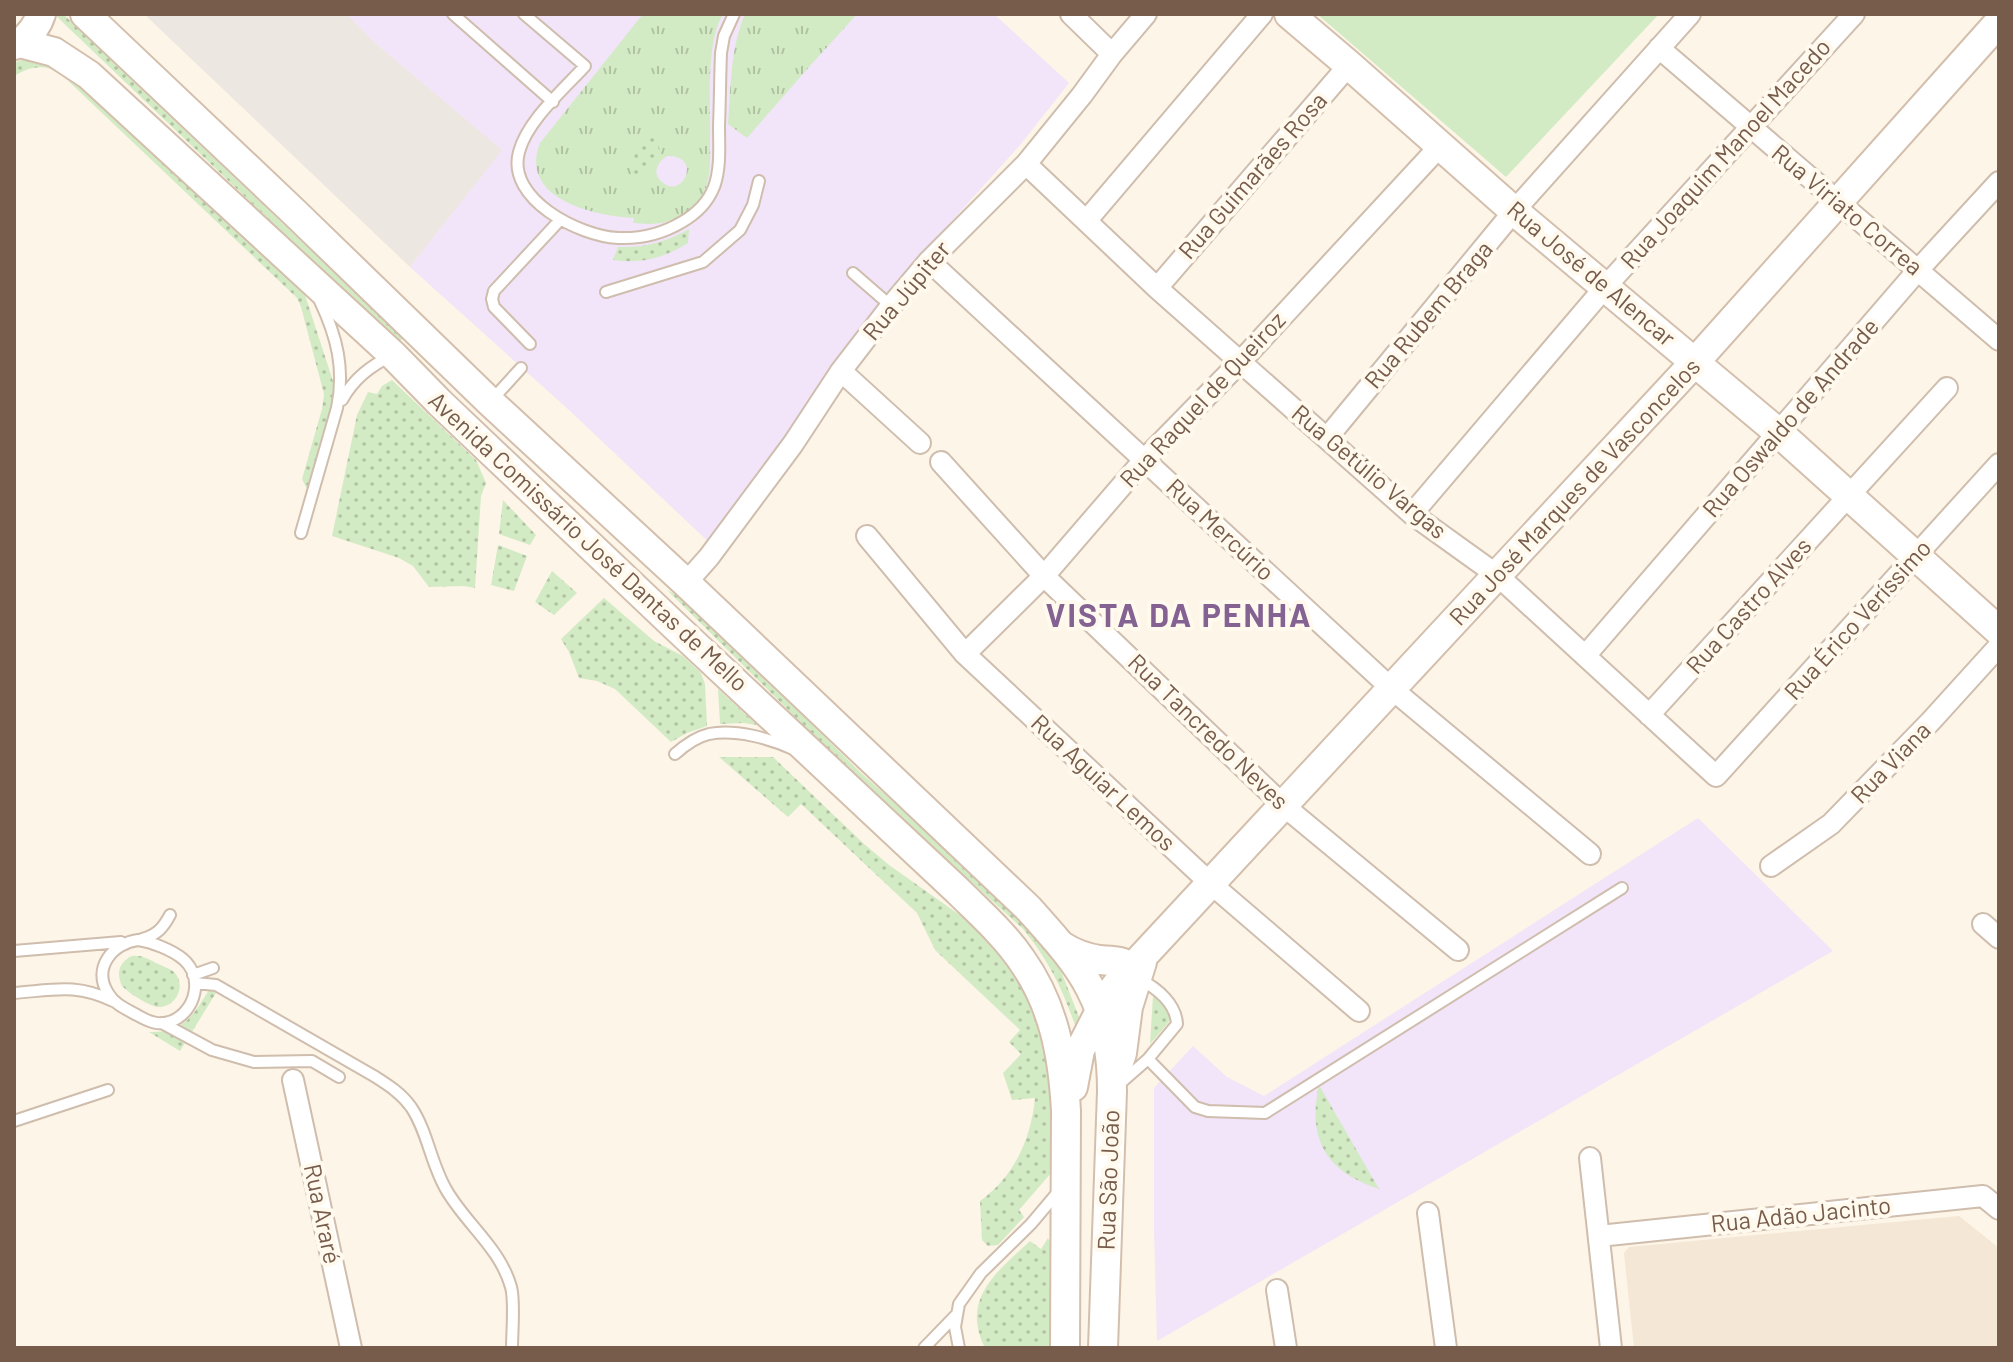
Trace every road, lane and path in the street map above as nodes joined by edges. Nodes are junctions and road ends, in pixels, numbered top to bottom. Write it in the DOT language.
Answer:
graph roads {
  1 [pos="41,14"];
  2 [pos="85,14"];
  3 [pos="453,14"];
  4 [pos="524,14"];
  5 [pos="734,14"];
  6 [pos="1071,14"];
  7 [pos="1146,14"];
  8 [pos="1262,14"];
  9 [pos="1289,14"];
  10 [pos="1690,14"];
  11 [pos="1854,14"];
  12 [pos="1999,22"];
  13 [pos="16,43"];
  14 [pos="1659,48"];
  15 [pos="1112,54"];
  16 [pos="1349,65"];
  17 [pos="553,102"];
  18 [pos="1750,127"];
  19 [pos="1440,146"];
  20 [pos="1026,164"];
  21 [pos="759,181"];
  22 [pos="1999,182"];
  23 [pos="1839,203"];
  24 [pos="1514,211"];
  25 [pos="560,220"];
  26 [pos="1087,220"];
  27 [pos="929,261"];
  28 [pos="1918,270"];
  29 [pos="303,272"];
  30 [pos="853,273"];
  31 [pos="1606,286"];
  32 [pos="1157,288"];
  33 [pos="606,292"];
  34 [pos="891,306"];
  35 [pos="1995,329"];
  36 [pos="530,344"];
  37 [pos="393,355"];
  38 [pos="1241,361"];
  39 [pos="1695,362"];
  40 [pos="521,368"];
  41 [pos="841,371"];
  42 [pos="1947,388"];
  43 [pos="337,408"];
  44 [pos="496,408"];
  45 [pos="1779,433"];
  46 [pos="1327,438"];
  47 [pos="920,443"];
  48 [pos="1144,460"];
  49 [pos="941,462"];
  50 [pos="1999,464"];
  51 [pos="1848,497"];
  52 [pos="1412,514"];
  53 [pos="301,533"];
  54 [pos="867,536"];
  55 [pos="1915,557"];
  56 [pos="1497,575"];
  57 [pos="1044,576"];
  58 [pos="686,583"];
  59 [pos="1999,631"];
  60 [pos="1999,646"];
  61 [pos="965,654"];
  62 [pos="1585,656"];
  63 [pos="1392,689"];
  64 [pos="1649,715"];
  65 [pos="675,754"];
  66 [pos="1716,776"];
  67 [pos="844,783"];
  68 [pos="1284,806"];
  69 [pos="1590,854"];
  70 [pos="1771,866"];
  71 [pos="1210,883"];
  72 [pos="1622,888"];
  73 [pos="170,915"];
  74 [pos="132,940"];
  75 [pos="1059,944"];
  76 [pos="1458,950"];
  77 [pos="14,951"];
  78 [pos="1137,967"];
  79 [pos="213,968"];
  80 [pos="194,979"];
  81 [pos="14,993"];
  82 [pos="116,1003"];
  83 [pos="1359,1011"];
  84 [pos="1100,1012"];
  85 [pos="162,1023"];
  86 [pos="1148,1059"];
  87 [pos="339,1077"];
  88 [pos="293,1080"];
  89 [pos="1112,1086"];
  90 [pos="108,1090"];
  91 [pos="1066,1111"];
  92 [pos="14,1121"];
  93 [pos="1590,1158"];
  94 [pos="1064,1184"];
  95 [pos="1999,1209"];
  96 [pos="1428,1213"];
  97 [pos="1599,1236"];
  98 [pos="1277,1290"];
  99 [pos="956,1315"];
  100 [pos="1064,1346"];
  101 [pos="351,1348"];
  102 [pos="512,1348"];
  103 [pos="924,1348"];
  104 [pos="959,1348"];
  105 [pos="1103,1348"];
  106 [pos="1286,1348"];
  107 [pos="1446,1348"];
  108 [pos="1611,1348"];
  1 -- 13 [label="main road"];
  2 -- 44 [label="main road, Avenida Comissário José Dantas de Mello"];
  3 -- 17 [label="lane"];
  4 -- 17 [label="lane"];
  5 -- 25 [label="lane"];
  6 -- 15 [label="street"];
  7 -- 15 [label="street, Rua Júpiter"];
  8 -- 26 [label="street"];
  9 -- 16 [label="main road, Rua José de Alencar"];
  10 -- 14 [label="street, Rua Rubem Braga"];
  11 -- 18 [label="street, Rua Joaquim Manoel Macedo"];
  12 -- 23 [label="main road, Rua José Marques de Vasconcelos"];
  13 -- 29 [label="main road, Avenida Comissário José Dantas de Mello"];
  14 -- 18 [label="street, Rua Viriato Correa"];
  14 -- 24 [label="street, Rua Rubem Braga"];
  15 -- 20 [label="street, Rua Júpiter"];
  16 -- 19 [label="main road, Rua José de Alencar"];
  16 -- 32 [label="street, Rua Guimarães Rosa"];
  17 -- 25 [label="lane"];
  18 -- 23 [label="street, Rua Viriato Correa"];
  18 -- 31 [label="street, Rua Joaquim Manoel Macedo"];
  19 -- 24 [label="main road, Rua José de Alencar"];
  19 -- 38 [label="street, Rua Raquel de Queiroz"];
  20 -- 26 [label="street, Rua Getúlio Vargas"];
  20 -- 27 [label="street, Rua Júpiter"];
  21 -- 33 [label="lane"];
  22 -- 28 [label="street, Rua Oswaldo de Andrade"];
  23 -- 28 [label="street, Rua Viriato Correa"];
  23 -- 39 [label="main road, Rua José Marques de Vasconcelos"];
  24 -- 31 [label="main road, Rua José de Alencar"];
  24 -- 46 [label="street, Rua Rubem Braga"];
  25 -- 36 [label="lane"];
  26 -- 32 [label="street, Rua Getúlio Vargas"];
  27 -- 34 [label="street, Rua Júpiter"];
  27 -- 48 [label="street, Rua Mercúrio"];
  28 -- 35 [label="street, Rua Viriato Correa"];
  28 -- 45 [label="street, Rua Oswaldo de Andrade"];
  29 -- 37 [label="main road, Avenida Comissário José Dantas de Mello"];
  29 -- 43 [label="lane"];
  30 -- 34 [label="lane"];
  31 -- 39 [label="main road, Rua José de Alencar"];
  31 -- 52 [label="street, Rua Joaquim Manoel Macedo"];
  32 -- 38 [label="street, Rua Getúlio Vargas"];
  34 -- 41 [label="street, Rua Júpiter"];
  37 -- 43 [label="lane"];
  37 -- 44 [label="main road"];
  37 -- 67 [label="main road, Avenida Comissário José Dantas de Mello"];
  38 -- 46 [label="street, Rua Getúlio Vargas"];
  38 -- 48 [label="street, Rua Raquel de Queiroz"];
  39 -- 45 [label="main road, Rua José de Alencar"];
  39 -- 56 [label="main road, Rua José Marques de Vasconcelos"];
  40 -- 44 [label="lane"];
  41 -- 47 [label="street"];
  41 -- 58 [label="street, Rua Júpiter"];
  42 -- 51 [label="street, Rua Castro Alves"];
  43 -- 53 [label="lane"];
  44 -- 58 [label="main road, Avenida Comissário José Dantas de Mello"];
  45 -- 51 [label="main road, Rua José de Alencar"];
  45 -- 62 [label="street, Rua Oswaldo de Andrade"];
  46 -- 52 [label="street, Rua Getúlio Vargas"];
  48 -- 57 [label="street, Rua Raquel de Queiroz"];
  48 -- 63 [label="street, Rua Mercúrio"];
  49 -- 57 [label="street, Rua Tancredo Neves"];
  50 -- 55 [label="street, Rua Érico Veríssimo"];
  51 -- 55 [label="main road, Rua José de Alencar"];
  51 -- 64 [label="street, Rua Castro Alves"];
  52 -- 56 [label="street, Rua Getúlio Vargas"];
  54 -- 61 [label="street, Rua Aguiar Lemos"];
  55 -- 59 [label="main road, Rua José de Alencar"];
  55 -- 66 [label="street, Rua Érico Veríssimo"];
  56 -- 62 [label="street, Rua Getúlio Vargas"];
  56 -- 63 [label="main road, Rua José Marques de Vasconcelos"];
  57 -- 61 [label="street, Rua Raquel de Queiroz"];
  57 -- 68 [label="street, Rua Tancredo Neves"];
  58 -- 75 [label="main road, Avenida Comissário José Dantas de Mello"];
  60 -- 70 [label="street, Rua Viana"];
  61 -- 71 [label="street, Rua Aguiar Lemos"];
  62 -- 64 [label="street, Rua Getúlio Vargas"];
  63 -- 68 [label="main road, Rua José Marques de Vasconcelos"];
  63 -- 69 [label="street, Rua Mercúrio"];
  64 -- 66 [label="street, Rua Getúlio Vargas"];
  65 -- 67 [label="lane"];
  67 -- 91 [label="main road, Avenida Comissário José Dantas de Mello"];
  68 -- 71 [label="main road, Rua José Marques de Vasconcelos"];
  68 -- 76 [label="street, Rua Tancredo Neves"];
  71 -- 78 [label="main road, Rua José Marques de Vasconcelos"];
  71 -- 83 [label="street, Rua Aguiar Lemos"];
  72 -- 86 [label="lane"];
  73 -- 74 [label="lane"];
  74 -- 77 [label="lane"];
  74 -- 80 [label="lane"];
  74 -- 82 [label="lane"];
  75 -- 78 [label="main road"];
  75 -- 84 [label="main road, Avenida Comissário José Dantas de Mello"];
  78 -- 84 [label="main road, Rua José Marques de Vasconcelos"];
  78 -- 86 [label="lane"];
  78 -- 89 [label="main road"];
  79 -- 80 [label="lane"];
  80 -- 85 [label="lane"];
  80 -- 102 [label="lane"];
  81 -- 82 [label="lane"];
  82 -- 85 [label="lane"];
  84 -- 89 [label="main road, Rua São João"];
  84 -- 91 [label="main road, Rua José Marques de Vasconcelos"];
  85 -- 87 [label="lane"];
  86 -- 89 [label="lane"];
  88 -- 101 [label="street, Rua Araré"];
  89 -- 105 [label="main road, Rua São João"];
  90 -- 92 [label="lane"];
  91 -- 94 [label="main road, Rua São João"];
  93 -- 97 [label="street"];
  94 -- 99 [label="lane"];
  94 -- 100 [label="main road, Rua São João"];
  95 -- 97 [label="street, Rua Adão Jacinto"];
  96 -- 107 [label="street"];
  97 -- 108 [label="street"];
  98 -- 106 [label="street"];
  99 -- 103 [label="lane"];
  99 -- 104 [label="lane"];
}
